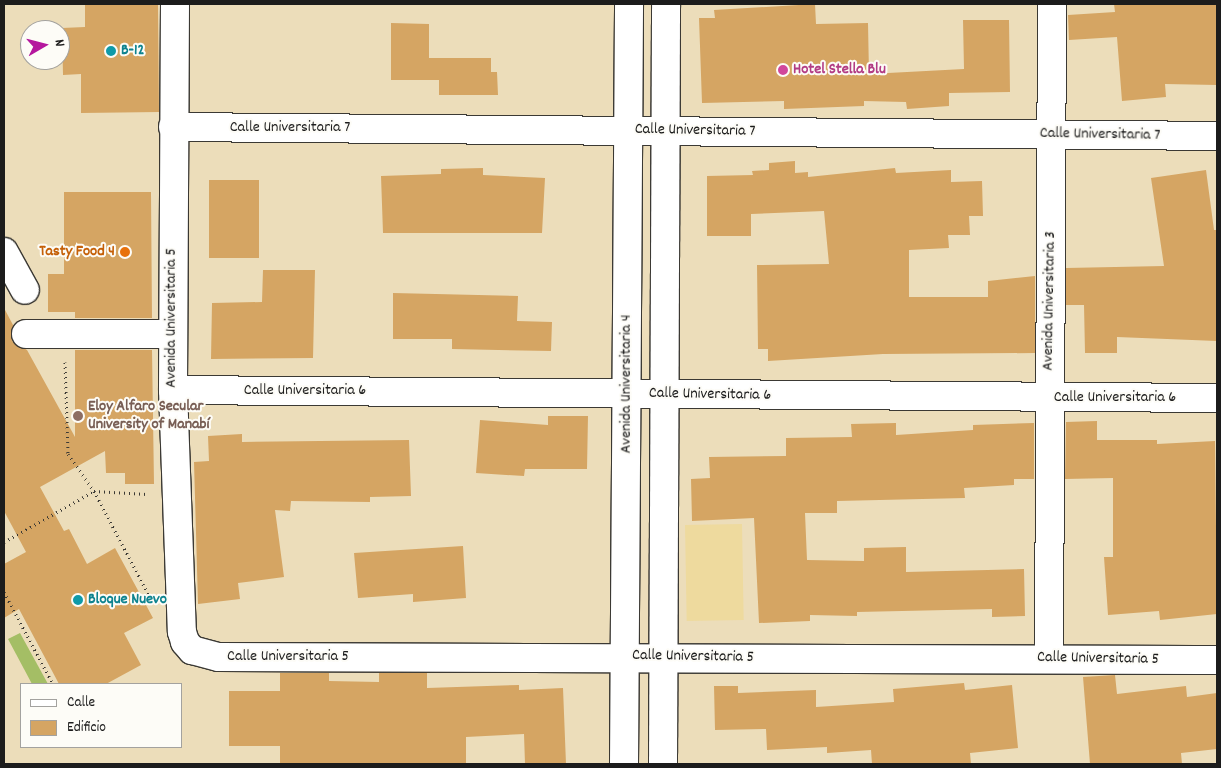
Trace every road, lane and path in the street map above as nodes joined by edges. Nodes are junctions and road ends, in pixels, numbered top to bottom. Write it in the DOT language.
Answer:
graph roads {
  1 [pos="175,4"];
  2 [pos="629,4"];
  3 [pos="666,4"];
  4 [pos="1052,4"];
  5 [pos="173,127"];
  6 [pos="630,130"];
  7 [pos="667,131"];
  8 [pos="1052,134"];
  9 [pos="1217,136"];
  10 [pos="4,252"];
  11 [pos="25,290"];
  12 [pos="26,334"];
  13 [pos="65,334"];
  14 [pos="171,334"];
  15 [pos="173,390"];
  16 [pos="626,393"];
  17 [pos="666,394"];
  18 [pos="1217,398"];
  19 [pos="1049,399"];
  20 [pos="94,491"];
  21 [pos="147,494"];
  22 [pos="4,542"];
  23 [pos="4,592"];
  24 [pos="154,604"];
  25 [pos="182,632"];
  26 [pos="623,656"];
  27 [pos="664,657"];
  28 [pos="1049,658"];
  29 [pos="1217,660"];
  30 [pos="52,683"];
  31 [pos="624,764"];
  32 [pos="663,764"];
  1 -- 5 [label="street, Avenida Universitaria 5"];
  2 -- 6 [label="street, Avenida Universitaria 4"];
  3 -- 7 [label="street"];
  4 -- 8 [label="street, Avenida Universitaria 3"];
  5 -- 6 [label="street, Calle Universitaria 7"];
  5 -- 14 [label="street, Avenida Universitaria 5"];
  6 -- 7 [label="street, Calle Universitaria 7"];
  6 -- 16 [label="street, Avenida Universitaria 4"];
  7 -- 8 [label="street, Calle Universitaria 7"];
  7 -- 17 [label="street"];
  8 -- 9 [label="street, Calle Universitaria 7"];
  8 -- 19 [label="street, Avenida Universitaria 3"];
  10 -- 11 [label="street"];
  12 -- 13 [label="street"];
  13 -- 14 [label="street"];
  13 -- 20 [label="path"];
  14 -- 15 [label="street, Avenida Universitaria 5"];
  15 -- 16 [label="street, Calle Universitaria 6"];
  15 -- 25 [label="street, Avenida Universitaria 5"];
  16 -- 17 [label="street, Calle Universitaria 6"];
  16 -- 26 [label="street, Avenida Universitaria 4"];
  17 -- 19 [label="street, Calle Universitaria 6"];
  17 -- 27 [label="street"];
  18 -- 19 [label="street, Calle Universitaria 6"];
  19 -- 28 [label="street, Avenida Universitaria 3"];
  20 -- 21 [label="path"];
  20 -- 22 [label="path"];
  20 -- 24 [label="path"];
  23 -- 30 [label="path"];
  25 -- 26 [label="street, Calle Universitaria 5"];
  26 -- 27 [label="street, Calle Universitaria 5"];
  26 -- 31 [label="street, Avenida Universitaria 4"];
  27 -- 28 [label="street, Calle Universitaria 5"];
  27 -- 32 [label="street"];
  28 -- 29 [label="street, Calle Universitaria 5"];
}
